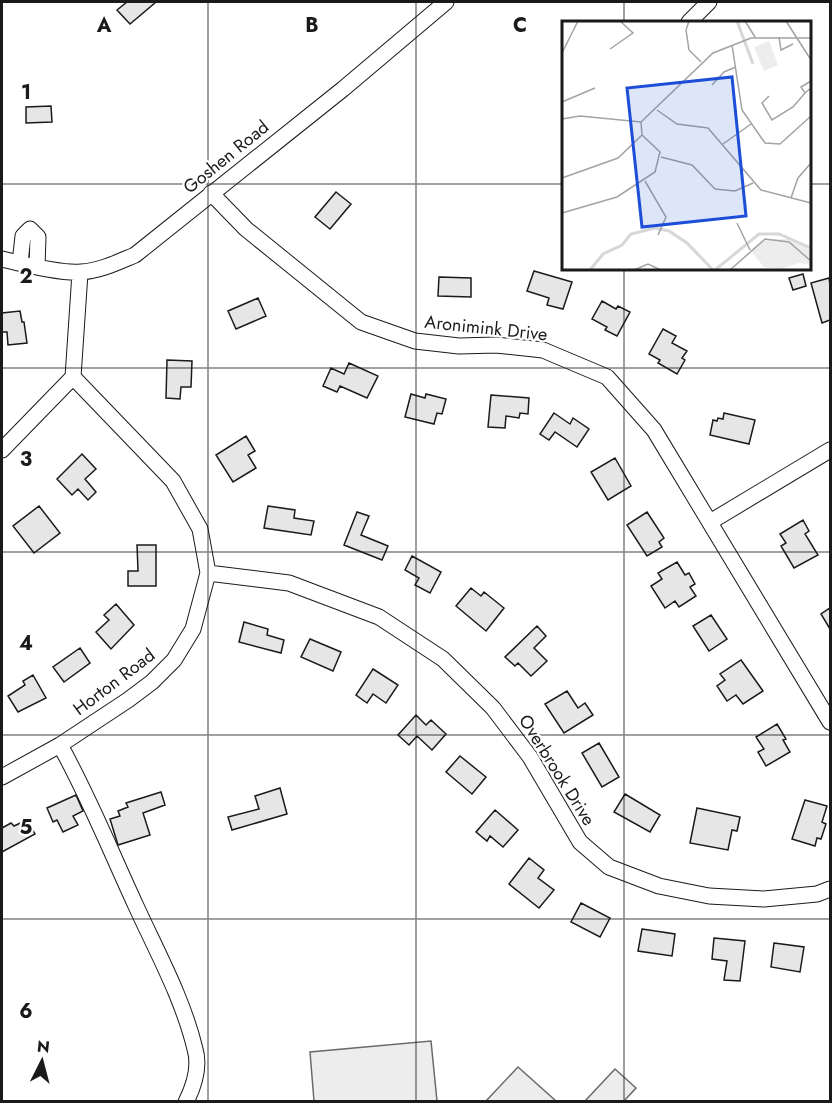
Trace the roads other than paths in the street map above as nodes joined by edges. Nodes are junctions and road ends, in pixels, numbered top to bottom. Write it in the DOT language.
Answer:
graph roads {
  1 [pos="446,2"];
  2 [pos="709,2"];
  3 [pos="691,21"];
  4 [pos="212,193"];
  5 [pos="2,259"];
  6 [pos="20,263"];
  7 [pos="38,267"];
  8 [pos="80,273"];
  9 [pos="73,377"];
  10 [pos="2,450"];
  11 [pos="831,450"];
  12 [pos="710,522"];
  13 [pos="208,573"];
  14 [pos="831,722"];
  15 [pos="60,745"];
  16 [pos="2,777"];
  17 [pos="831,889"];
  18 [pos="186,1101"];
  1 -- 4 [label="street, Goshen Road"];
  2 -- 3 [label="street"];
  4 -- 8 [label="street, Goshen Road"];
  4 -- 12 [label="street, Aronimink Drive"];
  5 -- 6 [label="street, Goshen Road"];
  6 -- 7 [label="street, Goshen Road"];
  6 -- 7 [label="street"];
  7 -- 8 [label="street, Goshen Road"];
  8 -- 9 [label="street"];
  9 -- 10 [label="street"];
  9 -- 13 [label="street, Horton Road"];
  11 -- 12 [label="street"];
  12 -- 14 [label="street, Aronimink Drive"];
  13 -- 15 [label="street, Horton Road"];
  13 -- 17 [label="street, Overbrook Drive"];
  15 -- 16 [label="street, Horton Road"];
  15 -- 18 [label="street"];
}
